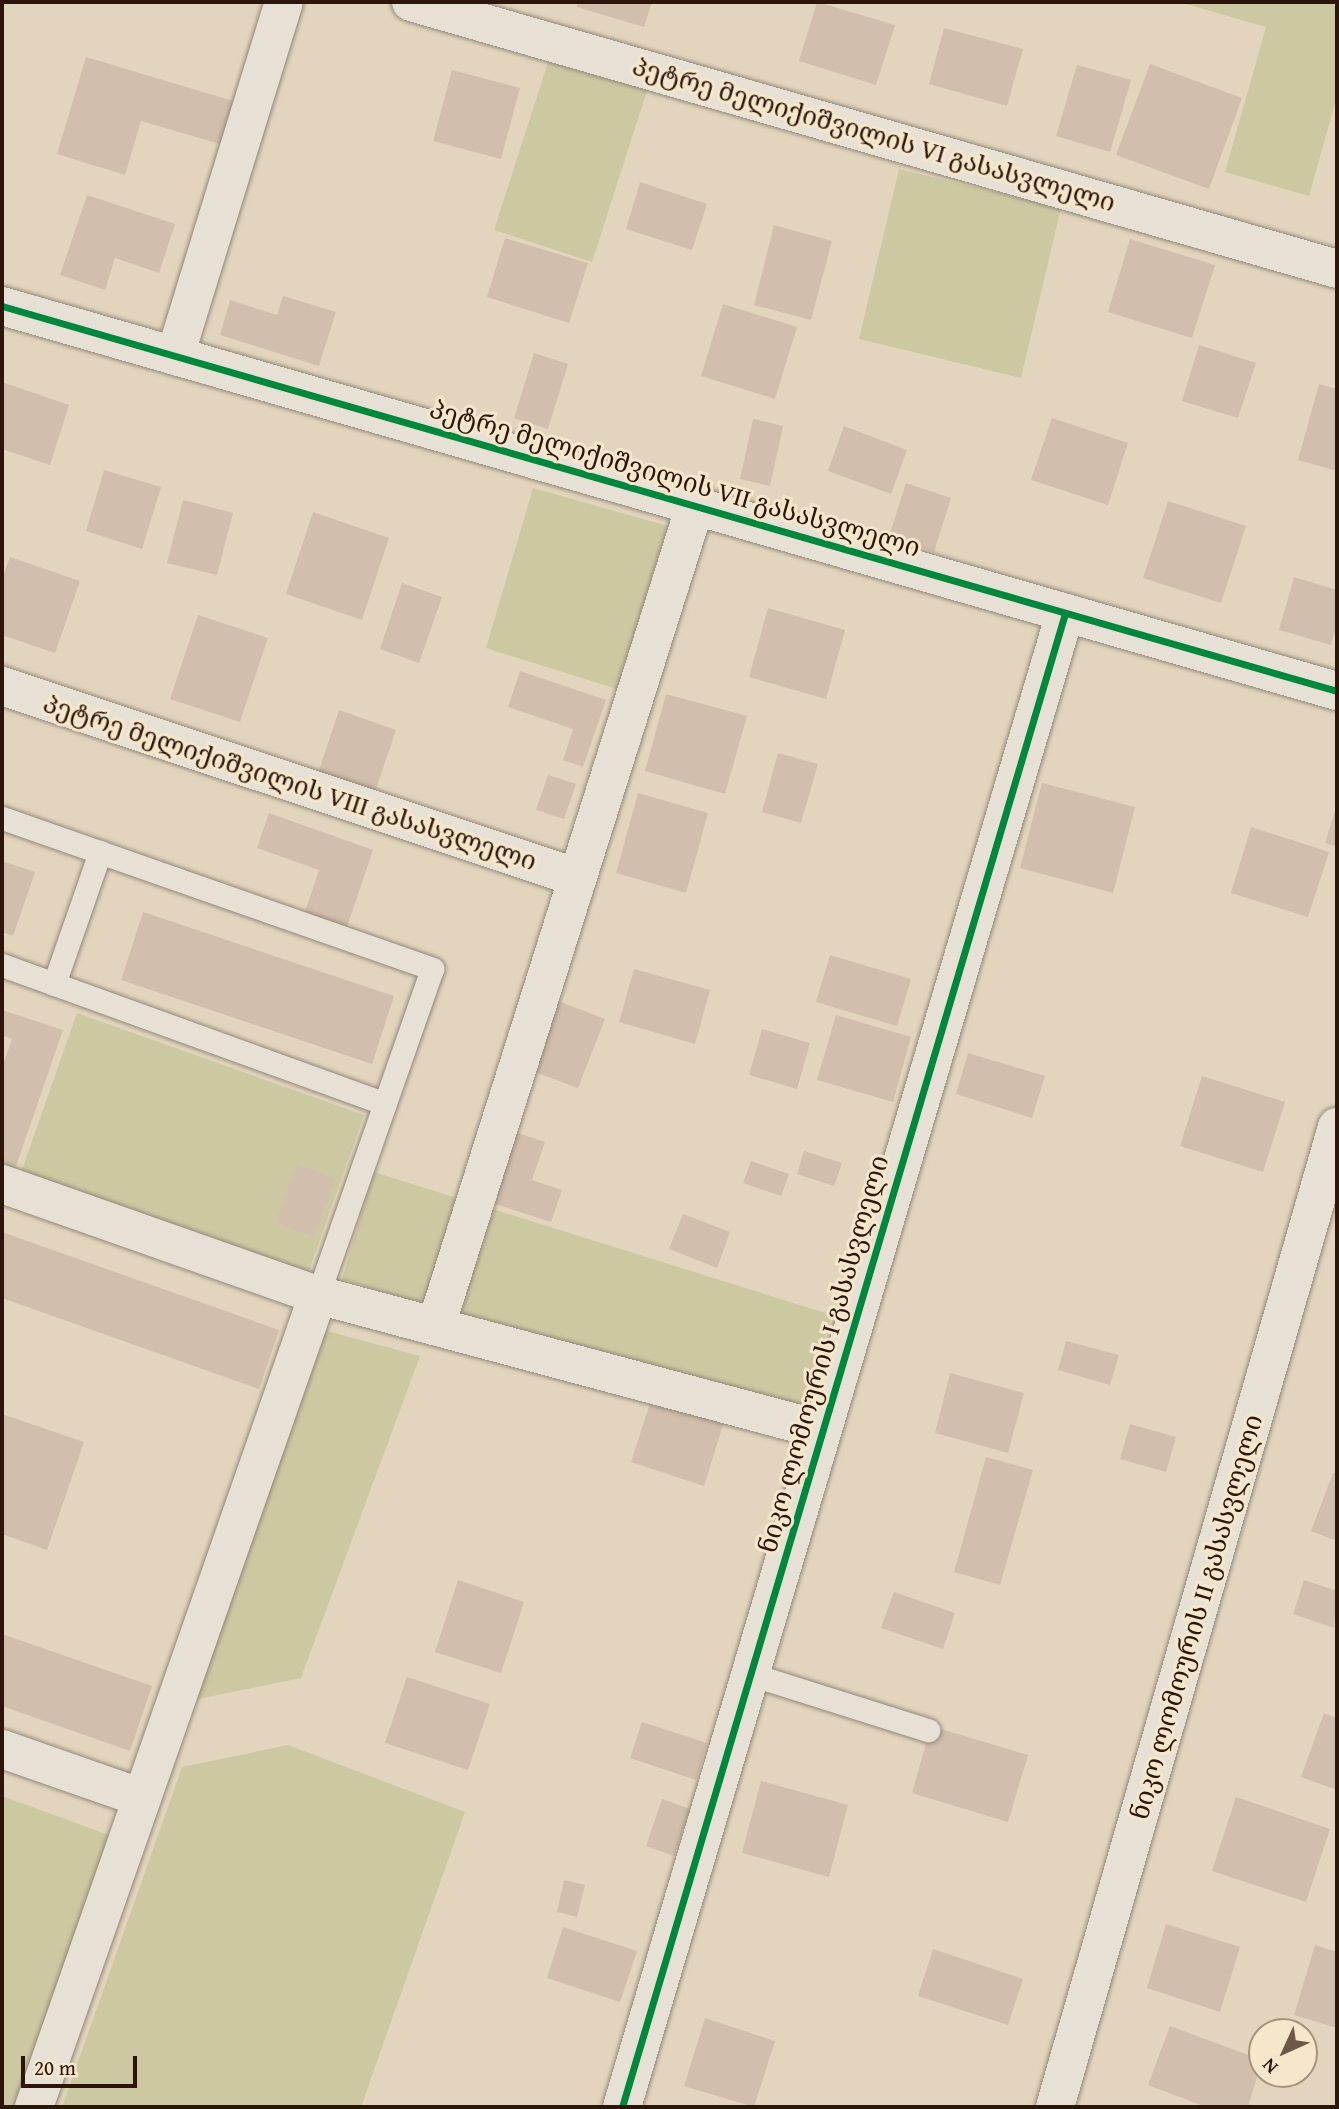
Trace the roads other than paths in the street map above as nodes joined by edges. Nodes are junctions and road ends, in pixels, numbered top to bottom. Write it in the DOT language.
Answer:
graph roads {
  1 [pos="284,2"];
  2 [pos="411,2"];
  3 [pos="1337,269"];
  4 [pos="2,306"];
  5 [pos="175,356"];
  6 [pos="695,506"];
  7 [pos="1065,613"];
  8 [pos="2,686"];
  9 [pos="1337,691"];
  10 [pos="2,818"];
  11 [pos="100,852"];
  12 [pos="578,878"];
  13 [pos="2,965"];
  14 [pos="54,984"];
  15 [pos="385,1104"];
  16 [pos="1337,1127"];
  17 [pos="2,1184"];
  18 [pos="318,1295"];
  19 [pos="436,1326"];
  20 [pos="822,1430"];
  21 [pos="750,1674"];
  22 [pos="928,1730"];
  23 [pos="2,1749"];
  24 [pos="142,1798"];
  25 [pos="34,2107"];
  26 [pos="622,2107"];
  27 [pos="1055,2107"];
  1 -- 5 [label="street"];
  2 -- 3 [label="street, პეტრე მელიქიშვილის VI გასასვლელი"];
  4 -- 5 [label="street, პეტრე მელიქიშვილის VII გასასვლელი"];
  5 -- 6 [label="street, პეტრე მელიქიშვილის VII გასასვლელი"];
  6 -- 7 [label="street, პეტრე მელიქიშვილის VII გასასვლელი"];
  6 -- 12 [label="street"];
  7 -- 9 [label="street, პეტრე მელიქიშვილის VII გასასვლელი"];
  7 -- 20 [label="street, ნიკო ლომოურის I გასასვლელი"];
  8 -- 12 [label="street, პეტრე მელიქიშვილის VIII გასასვლელი"];
  10 -- 11 [label="lane"];
  11 -- 14 [label="lane"];
  11 -- 15 [label="lane"];
  12 -- 19 [label="street"];
  13 -- 14 [label="lane"];
  14 -- 15 [label="lane"];
  15 -- 18 [label="lane"];
  16 -- 27 [label="street, ნიკო ლომოურის II გასასვლელი"];
  17 -- 18 [label="street"];
  18 -- 19 [label="street"];
  18 -- 24 [label="street"];
  19 -- 20 [label="street"];
  20 -- 21 [label="street, ნიკო ლომოურის I გასასვლელი"];
  21 -- 22 [label="lane"];
  21 -- 26 [label="street, ნიკო ლომოურის I გასასვლელი"];
  23 -- 24 [label="street"];
  24 -- 25 [label="street"];
}
